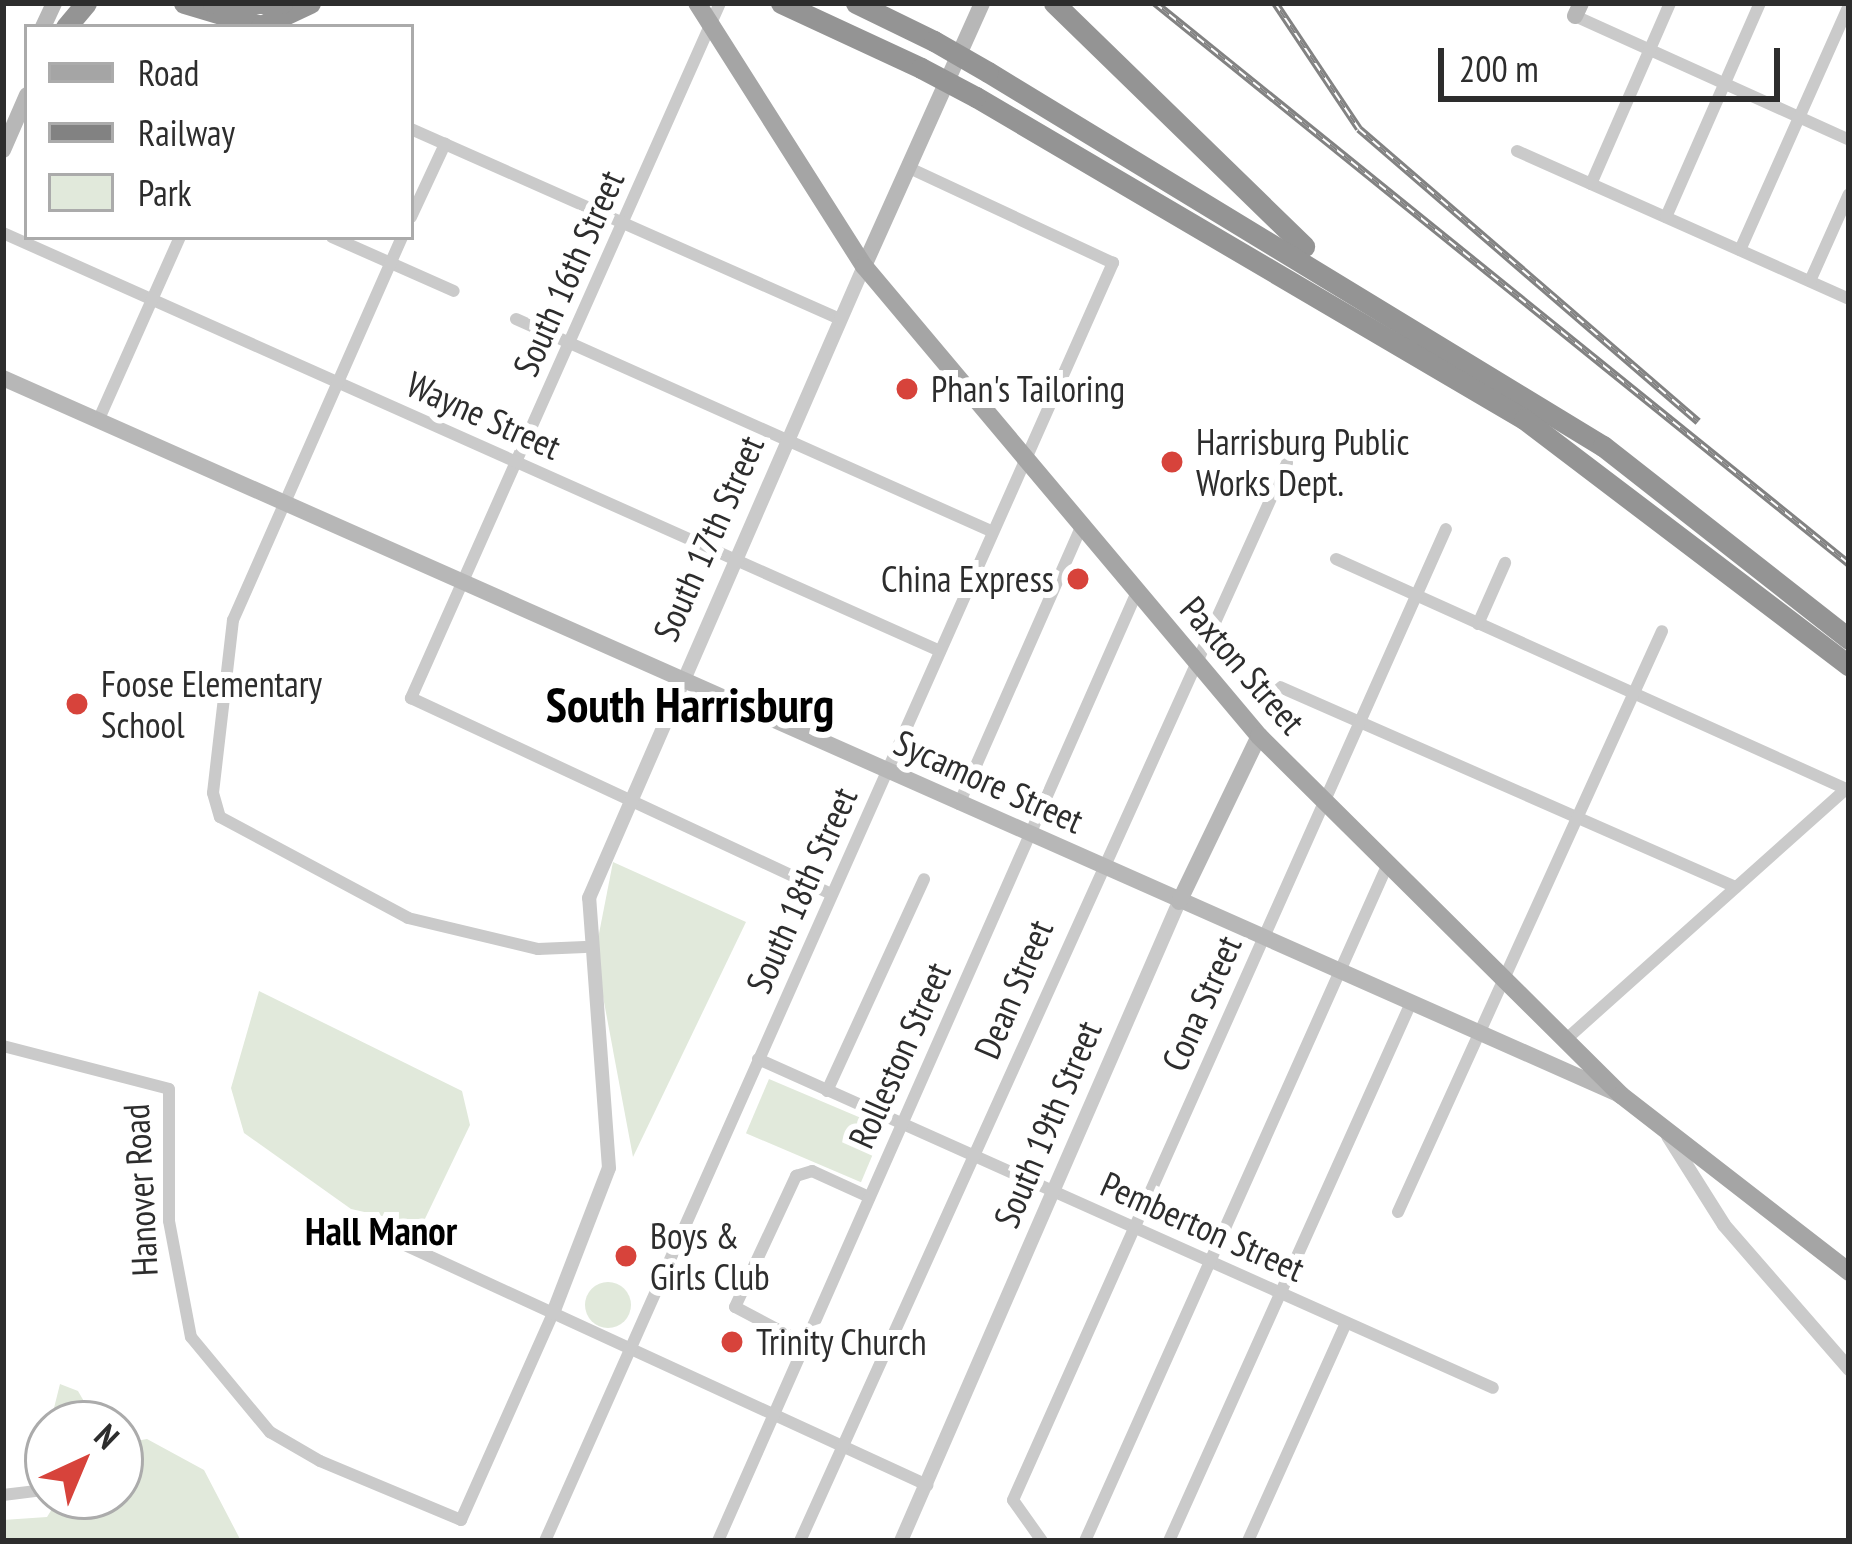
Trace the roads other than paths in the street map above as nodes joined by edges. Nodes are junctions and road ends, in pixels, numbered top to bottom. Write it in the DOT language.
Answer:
graph roads {
  1 [pos="184,3"];
  2 [pos="212,3"];
  3 [pos="282,3"];
  4 [pos="310,3"];
  5 [pos="698,3"];
  6 [pos="781,3"];
  7 [pos="856,3"];
  8 [pos="982,3"];
  9 [pos="1043,3"];
  10 [pos="1054,3"];
  11 [pos="1670,3"];
  12 [pos="1760,3"];
  13 [pos="1849,5"];
  14 [pos="1578,9"];
  15 [pos="716,11"];
  16 [pos="254,24"];
  17 [pos="265,24"];
  18 [pos="1095,42"];
  19 [pos="1648,49"];
  20 [pos="1726,84"];
  21 [pos="24,105"];
  22 [pos="1802,118"];
  23 [pos="414,130"];
  24 [pos="1849,140"];
  25 [pos="445,144"];
  26 [pos="3,150"];
  27 [pos="1517,151"];
  28 [pos="909,168"];
  29 [pos="1592,184"];
  30 [pos="1849,194"];
  31 [pos="414,211"];
  32 [pos="1666,217"];
  33 [pos="623,223"];
  34 [pos="3,233"];
  35 [pos="179,240"];
  36 [pos="339,240"];
  37 [pos="401,240"];
  38 [pos="1740,250"];
  39 [pos="390,263"];
  40 [pos="864,266"];
  41 [pos="1810,281"];
  42 [pos="454,291"];
  43 [pos="1849,299"];
  44 [pos="152,300"];
  45 [pos="1397,313"];
  46 [pos="516,319"];
  47 [pos="841,319"];
  48 [pos="569,343"];
  49 [pos="3,378"];
  50 [pos="338,383"];
  51 [pos="98,421"];
  52 [pos="787,440"];
  53 [pos="1025,459"];
  54 [pos="516,462"];
  55 [pos="1286,463"];
  56 [pos="284,504"];
  57 [pos="1082,526"];
  58 [pos="1446,530"];
  59 [pos="993,532"];
  60 [pos="1336,559"];
  61 [pos="735,560"];
  62 [pos="1505,562"];
  63 [pos="461,583"];
  64 [pos="1136,594"];
  65 [pos="1416,595"];
  66 [pos="1478,623"];
  67 [pos="1662,631"];
  68 [pos="1849,639"];
  69 [pos="940,651"];
  70 [pos="1194,662"];
  71 [pos="1849,666"];
  72 [pos="680,680"];
  73 [pos="1280,687"];
  74 [pos="1633,695"];
  75 [pos="1359,722"];
  76 [pos="1259,736"];
  77 [pos="886,772"];
  78 [pos="1846,789"];
  79 [pos="629,796"];
  80 [pos="1323,802"];
  81 [pos="959,804"];
  82 [pos="1575,818"];
  83 [pos="1030,836"];
  84 [pos="1387,866"];
  85 [pos="1100,867"];
  86 [pos="924,879"];
  87 [pos="1736,887"];
  88 [pos="832,894"];
  89 [pos="1179,902"];
  90 [pos="1262,939"];
  91 [pos="585,947"];
  92 [pos="1340,974"];
  93 [pos="1502,982"];
  94 [pos="1410,1005"];
  95 [pos="1479,1036"];
  96 [pos="1564,1041"];
  97 [pos="3,1046"];
  98 [pos="758,1059"];
  99 [pos="827,1090"];
  100 [pos="1621,1095"];
  101 [pos="902,1124"];
  102 [pos="1668,1136"];
  103 [pos="974,1156"];
  104 [pos="1053,1192"];
  105 [pos="868,1197"];
  106 [pos="1398,1212"];
  107 [pos="1134,1228"];
  108 [pos="405,1245"];
  109 [pos="1211,1262"];
  110 [pos="1849,1272"];
  111 [pos="1282,1294"];
  112 [pos="553,1313"];
  113 [pos="1346,1323"];
  114 [pos="805,1344"];
  115 [pos="629,1348"];
  116 [pos="1849,1370"];
  117 [pos="1493,1388"];
  118 [pos="774,1414"];
  119 [pos="844,1447"];
  120 [pos="927,1485"];
  121 [pos="461,1520"];
  122 [pos="544,1541"];
  123 [pos="718,1541"];
  124 [pos="800,1541"];
  125 [pos="901,1541"];
  126 [pos="1042,1541"];
  127 [pos="1085,1541"];
  128 [pos="1169,1541"];
  129 [pos="1247,1541"];
  1 -- 16 [label="highway"];
  2 -- 3 [label="highway"];
  4 -- 17 [label="highway"];
  5 -- 15 [label="main road, Paxton Street"];
  6 -- 71 [label="highway, bridge"];
  7 -- 45 [label="highway, bridge"];
  8 -- 28 [label="main road, South 17th Street"];
  9 -- 18 [label="highway"];
  10 -- 18 [label="highway"];
  11 -- 19 [label="street"];
  12 -- 20 [label="street"];
  13 -- 22 [label="street"];
  14 -- 19 [label="street"];
  15 -- 33 [label="street, South 16th Street"];
  15 -- 40 [label="main road, Paxton Street"];
  18 -- 45 [label="highway"];
  19 -- 20 [label="street"];
  19 -- 29 [label="street"];
  20 -- 22 [label="street"];
  20 -- 32 [label="street"];
  21 -- 26 [label="main road"];
  22 -- 24 [label="street"];
  22 -- 38 [label="street"];
  23 -- 25 [label="street"];
  25 -- 31 [label="street"];
  25 -- 33 [label="street"];
  27 -- 29 [label="street"];
  28 -- 40 [label="main road, South 17th Street"];
  28 -- 53 [label="street, South 18th Street"];
  29 -- 32 [label="street"];
  30 -- 41 [label="street"];
  32 -- 38 [label="street"];
  33 -- 47 [label="street"];
  33 -- 48 [label="street, South 16th Street"];
  34 -- 44 [label="street, Wayne Street"];
  35 -- 44 [label="street"];
  36 -- 39 [label="street"];
  37 -- 39 [label="street"];
  38 -- 41 [label="street"];
  39 -- 42 [label="street"];
  39 -- 50 [label="street"];
  40 -- 47 [label="street, South 17th Street"];
  40 -- 53 [label="main road, Paxton Street"];
  41 -- 43 [label="street"];
  44 -- 50 [label="street, Wayne Street"];
  44 -- 51 [label="street"];
  45 -- 68 [label="highway"];
  46 -- 48 [label="street"];
  47 -- 52 [label="street, South 17th Street"];
  48 -- 52 [label="street"];
  48 -- 54 [label="street, South 16th Street"];
  49 -- 51 [label="main road, Sycamore Street"];
  50 -- 54 [label="street, Wayne Street"];
  50 -- 56 [label="street"];
  51 -- 56 [label="main road, Sycamore Street"];
  52 -- 59 [label="street"];
  52 -- 61 [label="street, South 17th Street"];
  53 -- 57 [label="main road, Paxton Street"];
  53 -- 59 [label="street, South 18th Street"];
  54 -- 61 [label="street, Wayne Street"];
  54 -- 63 [label="street, South 16th Street"];
  55 -- 70 [label="street, Dean Street"];
  56 -- 63 [label="main road, Sycamore Street"];
  56 -- 91 [label="street"];
  57 -- 64 [label="main road, Paxton Street"];
  57 -- 81 [label="street"];
  58 -- 65 [label="street, Cona Street"];
  59 -- 69 [label="street, South 18th Street"];
  60 -- 65 [label="street"];
  61 -- 69 [label="street, Wayne Street"];
  61 -- 72 [label="street, South 17th Street"];
  62 -- 66 [label="street"];
  63 -- 72 [label="main road, Sycamore Street"];
  63 -- 79 [label="street, South 16th Street"];
  64 -- 70 [label="main road, Paxton Street"];
  64 -- 83 [label="street, Rolleston Street"];
  65 -- 66 [label="street"];
  65 -- 75 [label="street, Cona Street"];
  66 -- 74 [label="street"];
  67 -- 74 [label="street"];
  69 -- 77 [label="street, South 18th Street"];
  70 -- 76 [label="main road, Paxton Street"];
  70 -- 85 [label="street, Dean Street"];
  72 -- 77 [label="main road, Sycamore Street"];
  72 -- 79 [label="street, South 17th Street"];
  73 -- 75 [label="street"];
  74 -- 78 [label="street"];
  74 -- 82 [label="street"];
  75 -- 80 [label="street, Cona Street"];
  75 -- 82 [label="street"];
  76 -- 80 [label="main road, Paxton Street"];
  76 -- 89 [label="main road, South 19th Street"];
  77 -- 81 [label="main road, Sycamore Street"];
  77 -- 88 [label="street, South 18th Street"];
  78 -- 87 [label="street"];
  79 -- 88 [label="street"];
  79 -- 91 [label="street, South 17th Street"];
  80 -- 84 [label="main road, Paxton Street"];
  80 -- 90 [label="street, Cona Street"];
  81 -- 83 [label="main road, Sycamore Street"];
  82 -- 87 [label="street"];
  82 -- 93 [label="street"];
  83 -- 85 [label="main road, Sycamore Street"];
  83 -- 101 [label="street, Rolleston Street"];
  84 -- 92 [label="street"];
  84 -- 93 [label="main road, Paxton Street"];
  85 -- 89 [label="main road, Sycamore Street"];
  85 -- 103 [label="street, Dean Street"];
  86 -- 99 [label="street"];
  87 -- 96 [label="street"];
  88 -- 98 [label="street, South 18th Street"];
  89 -- 90 [label="main road, Sycamore Street"];
  89 -- 104 [label="street, South 19th Street"];
  90 -- 92 [label="main road, Sycamore Street"];
  90 -- 107 [label="street, Cona Street"];
  91 -- 112 [label="street, South 17th Street"];
  92 -- 94 [label="main road, Sycamore Street"];
  92 -- 109 [label="street"];
  93 -- 95 [label="street"];
  93 -- 96 [label="main road, Paxton Street"];
  94 -- 95 [label="main road, Sycamore Street"];
  94 -- 111 [label="street"];
  95 -- 100 [label="main road, Sycamore Street"];
  95 -- 106 [label="street"];
  96 -- 100 [label="main road, Paxton Street"];
  97 -- 121 [label="street, Hanover Road"];
  98 -- 99 [label="street, Pemberton Street"];
  98 -- 115 [label="street, South 18th Street"];
  99 -- 101 [label="street, Pemberton Street"];
  100 -- 102 [label="main road, Paxton Street"];
  101 -- 103 [label="street, Pemberton Street"];
  101 -- 105 [label="street, Rolleston Street"];
  102 -- 110 [label="main road, Paxton Street"];
  102 -- 116 [label="street"];
  103 -- 104 [label="street, Pemberton Street"];
  103 -- 119 [label="street, Dean Street"];
  104 -- 107 [label="street, Pemberton Street"];
  104 -- 120 [label="street, South 19th Street"];
  105 -- 114 [label="street, Rolleston Street"];
  105 -- 114 [label="street"];
  107 -- 109 [label="street, Pemberton Street"];
  107 -- 126 [label="street, Cona Street"];
  108 -- 112 [label="street"];
  109 -- 111 [label="street, Pemberton Street"];
  109 -- 127 [label="street"];
  111 -- 113 [label="street, Pemberton Street"];
  111 -- 128 [label="street"];
  112 -- 115 [label="street"];
  112 -- 121 [label="street, South 17th Street"];
  113 -- 117 [label="street, Pemberton Street"];
  113 -- 129 [label="street"];
  114 -- 118 [label="street, Rolleston Street"];
  115 -- 118 [label="street"];
  115 -- 122 [label="street, South 18th Street"];
  118 -- 119 [label="street"];
  118 -- 123 [label="street, Rolleston Street"];
  119 -- 120 [label="street"];
  119 -- 124 [label="street, Dean Street"];
  120 -- 125 [label="street, South 19th Street"];
}
